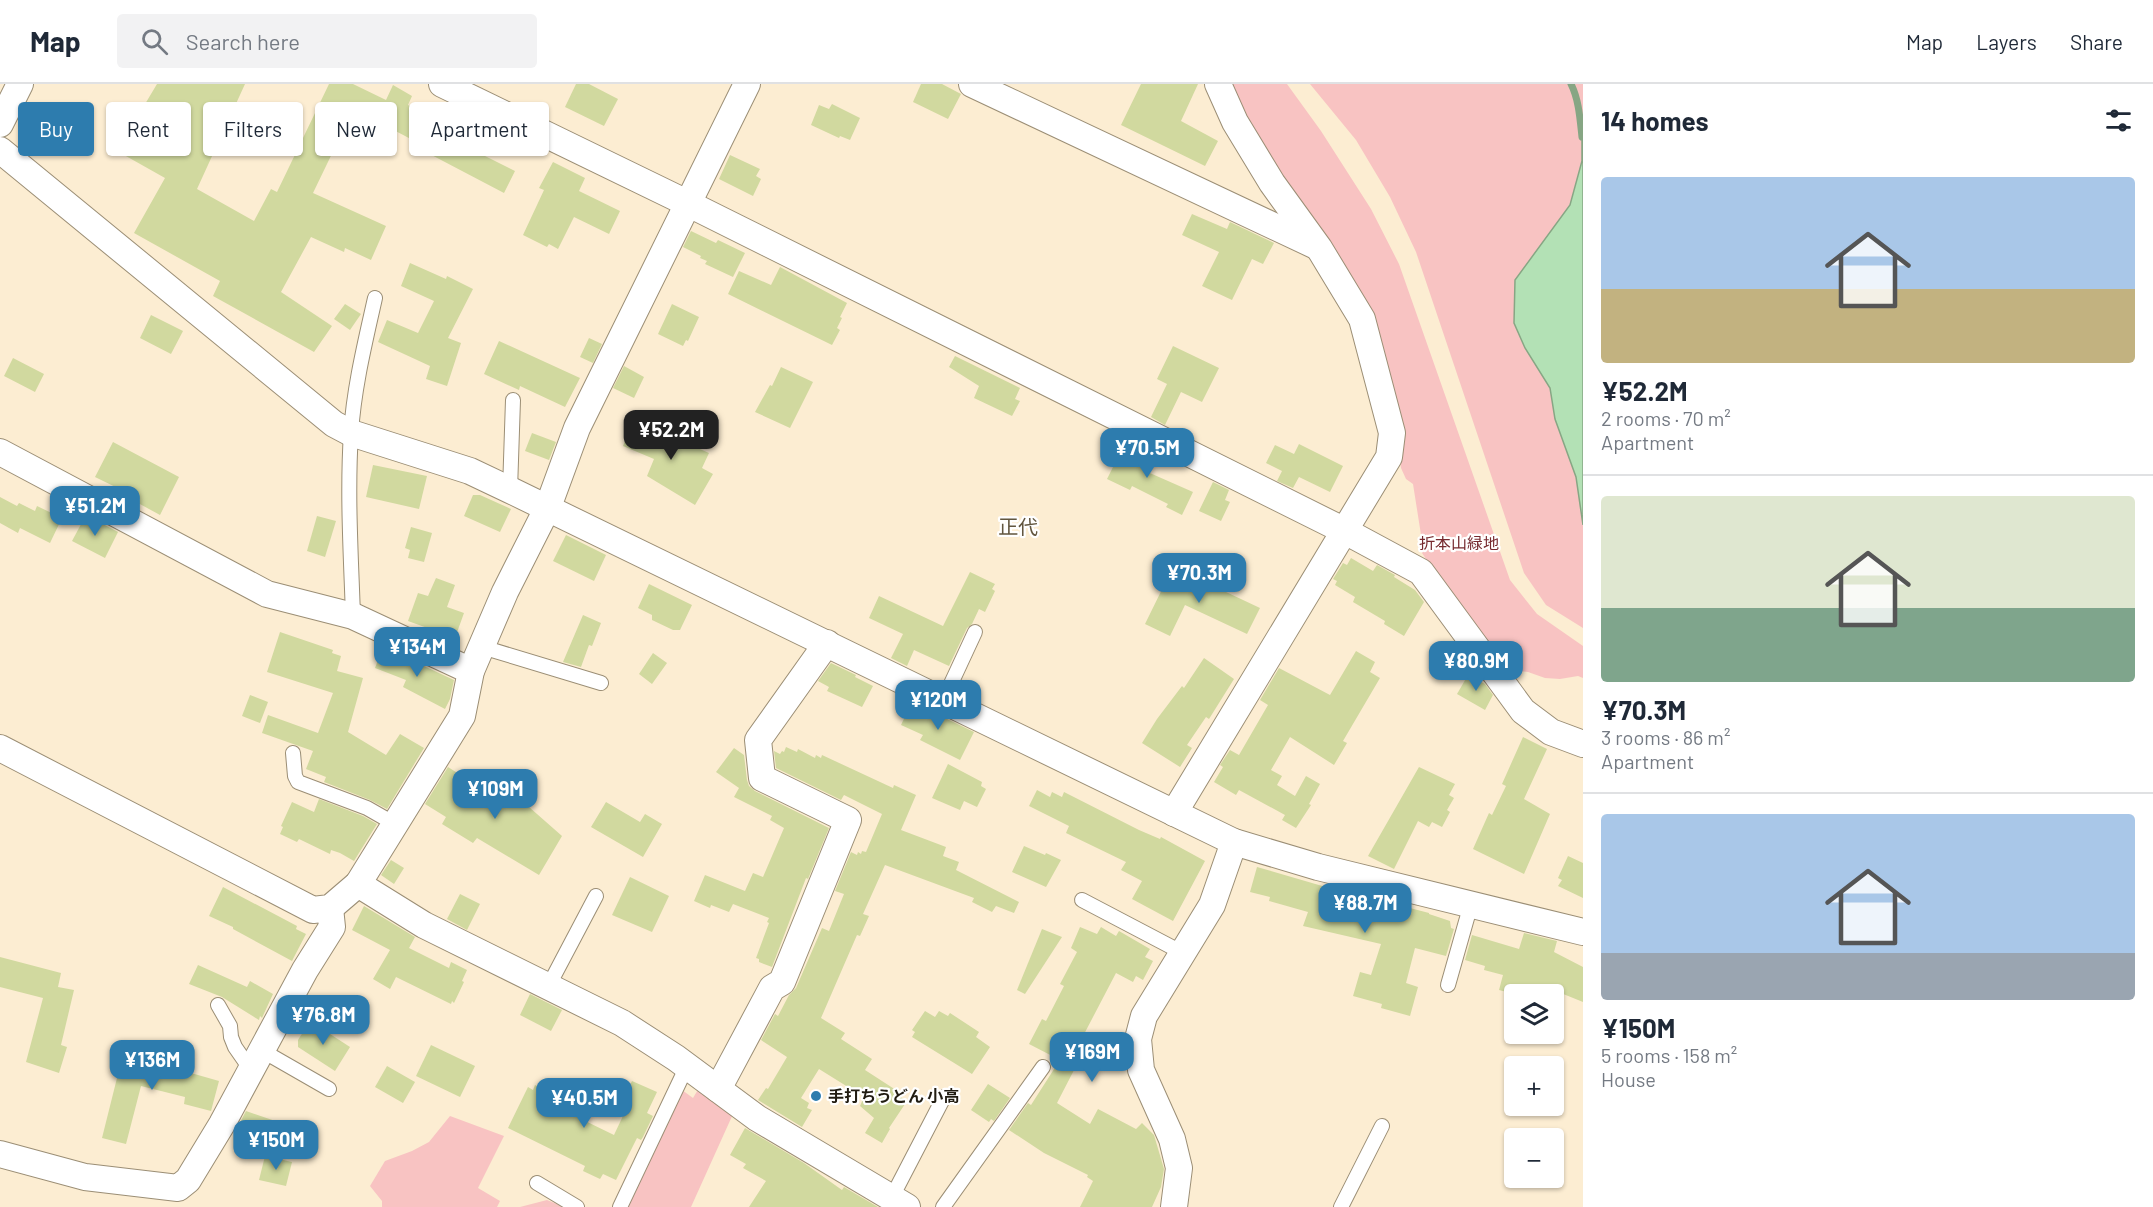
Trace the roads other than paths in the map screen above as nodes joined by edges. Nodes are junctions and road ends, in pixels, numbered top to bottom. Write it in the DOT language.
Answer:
graph roads {
  1 [pos="20,84"];
  2 [pos="442,84"];
  3 [pos="747,84"];
  4 [pos="972,84"];
  5 [pos="1218,84"];
  6 [pos="0,124"];
  7 [pos="0,150"];
  8 [pos="689,204"];
  9 [pos="1318,248"];
  10 [pos="375,298"];
  11 [pos="513,400"];
  12 [pos="351,433"];
  13 [pos="0,452"];
  14 [pos="510,489"];
  15 [pos="548,507"];
  16 [pos="1345,531"];
  17 [pos="353,616"];
  18 [pos="975,632"];
  19 [pos="827,643"];
  20 [pos="482,647"];
  21 [pos="471,671"];
  22 [pos="601,683"];
  23 [pos="944,701"];
  24 [pos="1583,744"];
  25 [pos="0,748"];
  26 [pos="293,753"];
  27 [pos="1174,813"];
  28 [pos="395,824"];
  29 [pos="1234,842"];
  30 [pos="358,884"];
  31 [pos="596,896"];
  32 [pos="1082,900"];
  33 [pos="1471,904"];
  34 [pos="330,908"];
  35 [pos="1583,932"];
  36 [pos="1183,953"];
  37 [pos="1448,985"];
  38 [pos="548,987"];
  39 [pos="218,1005"];
  40 [pos="256,1060"];
  41 [pos="687,1066"];
  42 [pos="1043,1067"];
  43 [pos="329,1089"];
  44 [pos="718,1089"];
  45 [pos="944,1097"];
  46 [pos="1382,1126"];
  47 [pos="0,1154"];
  48 [pos="537,1183"];
  49 [pos="901,1204"];
  50 [pos="577,1207"];
  51 [pos="620,1207"];
  52 [pos="943,1207"];
  53 [pos="1174,1207"];
  54 [pos="1341,1207"];
  1 -- 6 [label="street"];
  2 -- 8 [label="street"];
  3 -- 8 [label="street"];
  4 -- 9 [label="street"];
  5 -- 9 [label="street"];
  7 -- 12 [label="street"];
  8 -- 15 [label="street"];
  8 -- 16 [label="street"];
  9 -- 16 [label="street"];
  10 -- 12 [label="lane"];
  11 -- 14 [label="lane"];
  12 -- 14 [label="street"];
  12 -- 17 [label="lane"];
  13 -- 17 [label="street"];
  14 -- 15 [label="street"];
  15 -- 19 [label="street"];
  15 -- 20 [label="street"];
  16 -- 24 [label="street"];
  16 -- 27 [label="street"];
  17 -- 21 [label="street"];
  18 -- 23 [label="lane"];
  19 -- 23 [label="street"];
  19 -- 44 [label="street"];
  20 -- 21 [label="street"];
  20 -- 22 [label="lane"];
  21 -- 28 [label="street"];
  23 -- 27 [label="street"];
  25 -- 34 [label="street"];
  26 -- 28 [label="lane"];
  27 -- 29 [label="street"];
  28 -- 30 [label="street"];
  29 -- 33 [label="street"];
  29 -- 36 [label="street"];
  30 -- 34 [label="street"];
  30 -- 38 [label="street"];
  31 -- 38 [label="lane"];
  32 -- 36 [label="lane"];
  33 -- 35 [label="street"];
  33 -- 37 [label="lane"];
  34 -- 40 [label="street"];
  36 -- 53 [label="street"];
  38 -- 41 [label="street"];
  39 -- 40 [label="lane"];
  40 -- 43 [label="lane"];
  40 -- 47 [label="street"];
  41 -- 44 [label="street"];
  41 -- 51 [label="lane"];
  42 -- 52 [label="lane"];
  44 -- 49 [label="street"];
  45 -- 49 [label="lane"];
  46 -- 54 [label="lane"];
  48 -- 50 [label="lane"];
}
